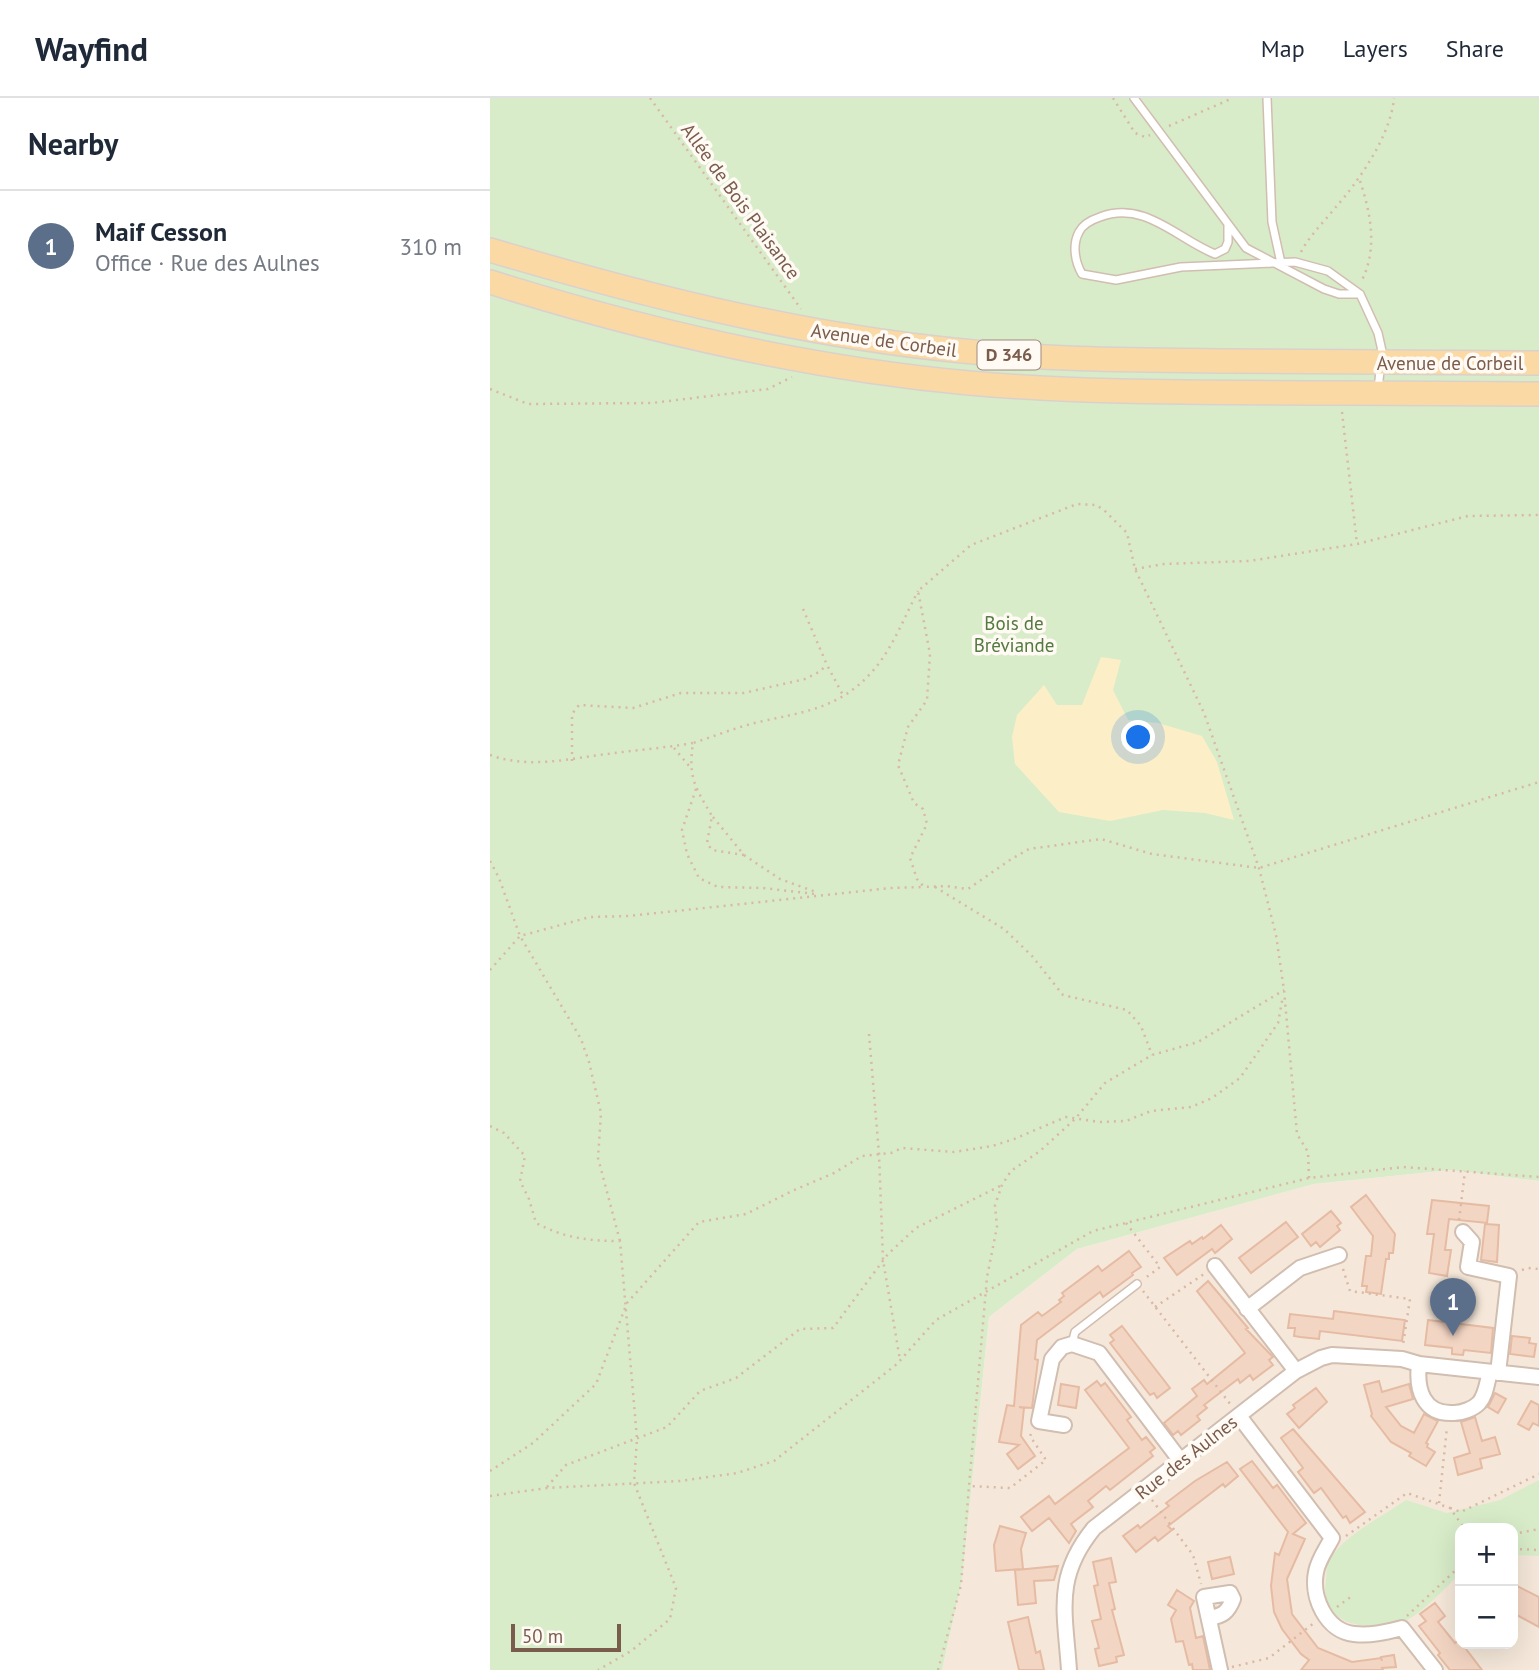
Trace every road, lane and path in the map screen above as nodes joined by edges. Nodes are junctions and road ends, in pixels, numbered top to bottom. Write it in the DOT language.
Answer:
graph roads {
  1 [pos="650,98"];
  2 [pos="1113,98"];
  3 [pos="1134,98"];
  4 [pos="1233,98"];
  5 [pos="1267,98"];
  6 [pos="1394,98"];
  7 [pos="1158,131"];
  8 [pos="1360,181"];
  9 [pos="1228,225"];
  10 [pos="490,250"];
  11 [pos="1295,262"];
  12 [pos="1279,263"];
  13 [pos="490,282"];
  14 [pos="1358,292"];
  15 [pos="801,309"];
  16 [pos="821,363"];
  17 [pos="1381,363"];
  18 [pos="1539,363"];
  19 [pos="490,389"];
  20 [pos="1341,393"];
  21 [pos="1377,393"];
  22 [pos="1539,394"];
  23 [pos="1539,515"];
  24 [pos="1357,544"];
  25 [pos="1136,569"];
  26 [pos="918,591"];
  27 [pos="803,609"];
  28 [pos="827,664"];
  29 [pos="844,697"];
  30 [pos="693,743"];
  31 [pos="673,746"];
  32 [pos="490,755"];
  33 [pos="572,761"];
  34 [pos="690,767"];
  35 [pos="1539,782"];
  36 [pos="696,789"];
  37 [pos="712,816"];
  38 [pos="744,855"];
  39 [pos="490,861"];
  40 [pos="1259,868"];
  41 [pos="924,887"];
  42 [pos="934,887"];
  43 [pos="822,894"];
  44 [pos="520,936"];
  45 [pos="490,970"];
  46 [pos="1284,990"];
  47 [pos="869,1034"];
  48 [pos="1152,1055"];
  49 [pos="1075,1119"];
  50 [pos="490,1126"];
  51 [pos="879,1154"];
  52 [pos="1465,1171"];
  53 [pos="1539,1177"];
  54 [pos="1309,1178"];
  55 [pos="1002,1185"];
  56 [pos="1126,1223"];
  57 [pos="1463,1232"];
  58 [pos="620,1241"];
  59 [pos="1339,1255"];
  60 [pos="883,1260"];
  61 [pos="1215,1266"];
  62 [pos="1539,1269"];
  63 [pos="1509,1276"];
  64 [pos="1137,1284"];
  65 [pos="986,1291"];
  66 [pos="627,1303"];
  67 [pos="1155,1307"];
  68 [pos="1247,1309"];
  69 [pos="1072,1344"];
  70 [pos="1402,1359"];
  71 [pos="900,1360"];
  72 [pos="1419,1364"];
  73 [pos="1296,1371"];
  74 [pos="1494,1372"];
  75 [pos="1539,1377"];
  76 [pos="1448,1414"];
  77 [pos="1239,1416"];
  78 [pos="1039,1421"];
  79 [pos="1064,1425"];
  80 [pos="637,1439"];
  81 [pos="1180,1460"];
  82 [pos="490,1471"];
  83 [pos="1539,1474"];
  84 [pos="634,1483"];
  85 [pos="969,1486"];
  86 [pos="547,1488"];
  87 [pos="1144,1489"];
  88 [pos="490,1496"];
  89 [pos="1439,1503"];
  90 [pos="1450,1508"];
  91 [pos="1460,1523"];
  92 [pos="1539,1529"];
  93 [pos="1518,1533"];
  94 [pos="1332,1538"];
  95 [pos="1518,1549"];
  96 [pos="1539,1550"];
  97 [pos="1455,1571"];
  98 [pos="1352,1596"];
  99 [pos="1205,1597"];
  100 [pos="1325,1615"];
  101 [pos="1209,1618"];
  102 [pos="1402,1628"];
  103 [pos="598,1670"];
  104 [pos="938,1670"];
  105 [pos="1069,1670"];
  106 [pos="1220,1670"];
  107 [pos="1435,1670"];
  1 -- 15 [label="path, Allée de Bois Plaisance"];
  2 -- 7 [label="path"];
  3 -- 7 [label="lane"];
  4 -- 7 [label="path"];
  5 -- 12 [label="lane"];
  6 -- 11 [label="path"];
  7 -- 9 [label="lane"];
  8 -- 14 [label="path"];
  9 -- 12 [label="lane"];
  9 -- 12 [label="lane"];
  10 -- 17 [label="main road, Avenue de Corbeil / D 346"];
  11 -- 12 [label="lane"];
  11 -- 14 [label="lane"];
  12 -- 14 [label="lane"];
  13 -- 16 [label="main road, D 346"];
  14 -- 17 [label="lane"];
  16 -- 19 [label="path"];
  16 -- 20 [label="main road, D 346"];
  17 -- 18 [label="main road, Avenue de Corbeil / D 346"];
  17 -- 21 [label="lane"];
  20 -- 21 [label="main road, D 346"];
  20 -- 24 [label="path"];
  21 -- 22 [label="main road, D 346"];
  23 -- 24 [label="path"];
  24 -- 25 [label="path"];
  25 -- 26 [label="path"];
  25 -- 40 [label="path"];
  26 -- 29 [label="path"];
  26 -- 41 [label="path"];
  27 -- 28 [label="path"];
  28 -- 29 [label="path"];
  28 -- 33 [label="path"];
  29 -- 30 [label="path"];
  30 -- 31 [label="path"];
  30 -- 34 [label="path"];
  31 -- 33 [label="path"];
  31 -- 34 [label="path"];
  32 -- 33 [label="path"];
  34 -- 36 [label="path"];
  35 -- 40 [label="path"];
  36 -- 37 [label="path"];
  36 -- 43 [label="path"];
  37 -- 38 [label="path"];
  37 -- 38 [label="path"];
  38 -- 43 [label="path"];
  39 -- 44 [label="path"];
  40 -- 42 [label="path"];
  40 -- 46 [label="path"];
  41 -- 42 [label="path"];
  41 -- 43 [label="path"];
  42 -- 48 [label="path"];
  43 -- 44 [label="path"];
  44 -- 45 [label="path"];
  44 -- 58 [label="path"];
  46 -- 48 [label="path"];
  46 -- 49 [label="path"];
  46 -- 54 [label="path"];
  47 -- 51 [label="path"];
  48 -- 49 [label="path"];
  49 -- 51 [label="path"];
  49 -- 55 [label="path"];
  50 -- 58 [label="path"];
  51 -- 60 [label="path"];
  51 -- 66 [label="path"];
  52 -- 53 [label="path"];
  52 -- 54 [label="path"];
  52 -- 57 [label="path"];
  54 -- 56 [label="path"];
  55 -- 60 [label="path"];
  55 -- 65 [label="path"];
  56 -- 64 [label="path"];
  56 -- 65 [label="path"];
  57 -- 63 [label="street"];
  58 -- 66 [label="path"];
  59 -- 68 [label="street"];
  59 -- 70 [label="path"];
  60 -- 71 [label="path"];
  60 -- 80 [label="path"];
  61 -- 67 [label="path"];
  61 -- 68 [label="street"];
  62 -- 63 [label="path"];
  63 -- 74 [label="street"];
  64 -- 67 [label="path"];
  64 -- 69 [label="lane"];
  65 -- 71 [label="path"];
  65 -- 85 [label="path"];
  66 -- 80 [label="path"];
  66 -- 82 [label="path"];
  67 -- 77 [label="path"];
  68 -- 73 [label="street"];
  69 -- 78 [label="street"];
  69 -- 81 [label="street"];
  70 -- 72 [label="street, Rue des Aulnes"];
  70 -- 73 [label="street, Rue des Aulnes"];
  71 -- 84 [label="path"];
  72 -- 74 [label="street, Rue des Aulnes"];
  72 -- 76 [label="street"];
  73 -- 77 [label="street, Rue des Aulnes"];
  74 -- 75 [label="street, Rue des Aulnes"];
  74 -- 76 [label="street"];
  76 -- 89 [label="path"];
  77 -- 81 [label="street, Rue des Aulnes"];
  77 -- 94 [label="street"];
  78 -- 79 [label="street"];
  78 -- 85 [label="path"];
  80 -- 84 [label="path"];
  80 -- 86 [label="path"];
  81 -- 87 [label="street, Rue des Aulnes"];
  83 -- 90 [label="path"];
  84 -- 86 [label="path"];
  84 -- 103 [label="path"];
  85 -- 104 [label="path"];
  86 -- 88 [label="path"];
  87 -- 99 [label="path"];
  87 -- 105 [label="street, Rue des Aulnes"];
  89 -- 90 [label="path"];
  89 -- 94 [label="path"];
  90 -- 91 [label="path"];
  92 -- 93 [label="path"];
  94 -- 100 [label="street"];
  95 -- 96 [label="path"];
  97 -- 102 [label="path"];
  98 -- 100 [label="path"];
  99 -- 101 [label="street"];
  99 -- 101 [label="street"];
  100 -- 102 [label="street"];
  100 -- 106 [label="path"];
  101 -- 106 [label="street"];
  102 -- 107 [label="street"];
}
